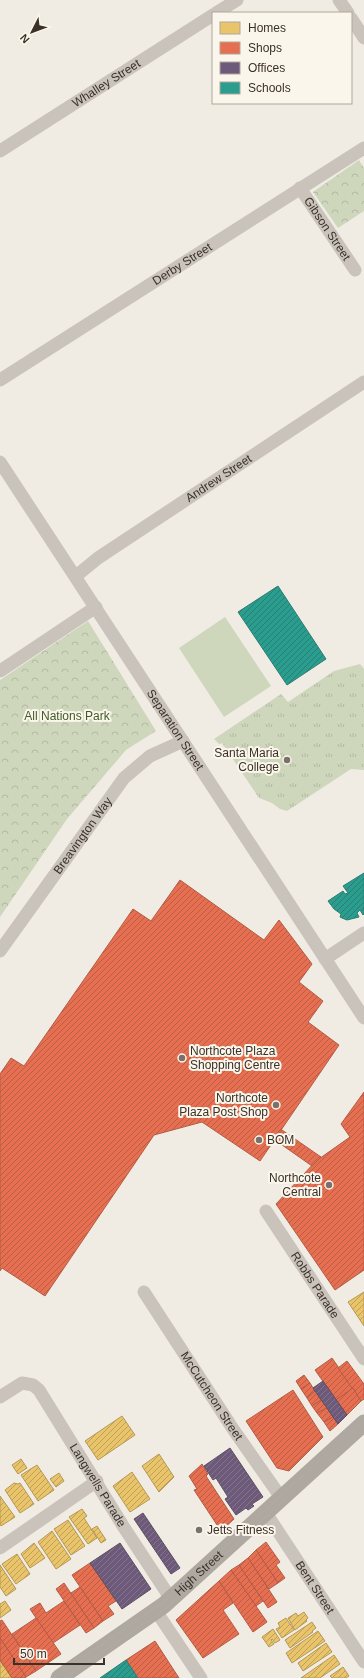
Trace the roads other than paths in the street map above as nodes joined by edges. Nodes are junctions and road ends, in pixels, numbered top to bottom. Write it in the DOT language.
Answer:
graph roads {
  1 [pos="237,0"];
  2 [pos="339,0"];
  3 [pos="218,12"];
  4 [pos="347,12"];
  5 [pos="212,16"];
  6 [pos="352,20"];
  7 [pos="364,38"];
  8 [pos="364,148"];
  9 [pos="0,151"];
  10 [pos="300,188"];
  11 [pos="355,270"];
  12 [pos="0,380"];
  13 [pos="364,382"];
  14 [pos="0,462"];
  15 [pos="76,576"];
  16 [pos="96,608"];
  17 [pos="0,671"];
  18 [pos="183,740"];
  19 [pos="364,933"];
  20 [pos="0,951"];
  21 [pos="325,959"];
  22 [pos="364,1018"];
  23 [pos="266,1211"];
  24 [pos="144,1292"];
  25 [pos="364,1359"];
  26 [pos="0,1397"];
  27 [pos="364,1423"];
  28 [pos="97,1482"];
  29 [pos="282,1499"];
  30 [pos="266,1514"];
  31 [pos="0,1548"];
  32 [pos="171,1599"];
  33 [pos="156,1612"];
  34 [pos="364,1662"];
  35 [pos="59,1678"];
  36 [pos="201,1678"];
  1 -- 3 [label="street"];
  2 -- 4 [label="street"];
  5 -- 9 [label="street, Whalley Street"];
  6 -- 7 [label="street"];
  8 -- 10 [label="street, Derby Street"];
  10 -- 11 [label="street, Gibson Street"];
  10 -- 12 [label="street, Derby Street"];
  13 -- 15 [label="street, Andrew Street"];
  14 -- 15 [label="street, Separation Street"];
  15 -- 16 [label="street, Separation Street"];
  16 -- 17 [label="street"];
  16 -- 18 [label="street, Separation Street"];
  18 -- 20 [label="street, Breavington Way"];
  18 -- 21 [label="street, Separation Street"];
  19 -- 21 [label="street"];
  21 -- 22 [label="street, Separation Street"];
  23 -- 25 [label="street, Robbs Parade"];
  24 -- 29 [label="street, McCutcheon Street"];
  26 -- 28 [label="street, Langwells Parade"];
  27 -- 29 [label="main road, High Street"];
  28 -- 31 [label="street"];
  28 -- 32 [label="street, Langwells Parade"];
  29 -- 30 [label="main road, High Street"];
  30 -- 32 [label="main road, High Street"];
  30 -- 34 [label="street, Bent Street"];
  32 -- 33 [label="main road, High Street"];
  33 -- 35 [label="main road, High Street"];
  33 -- 36 [label="street"];
}
